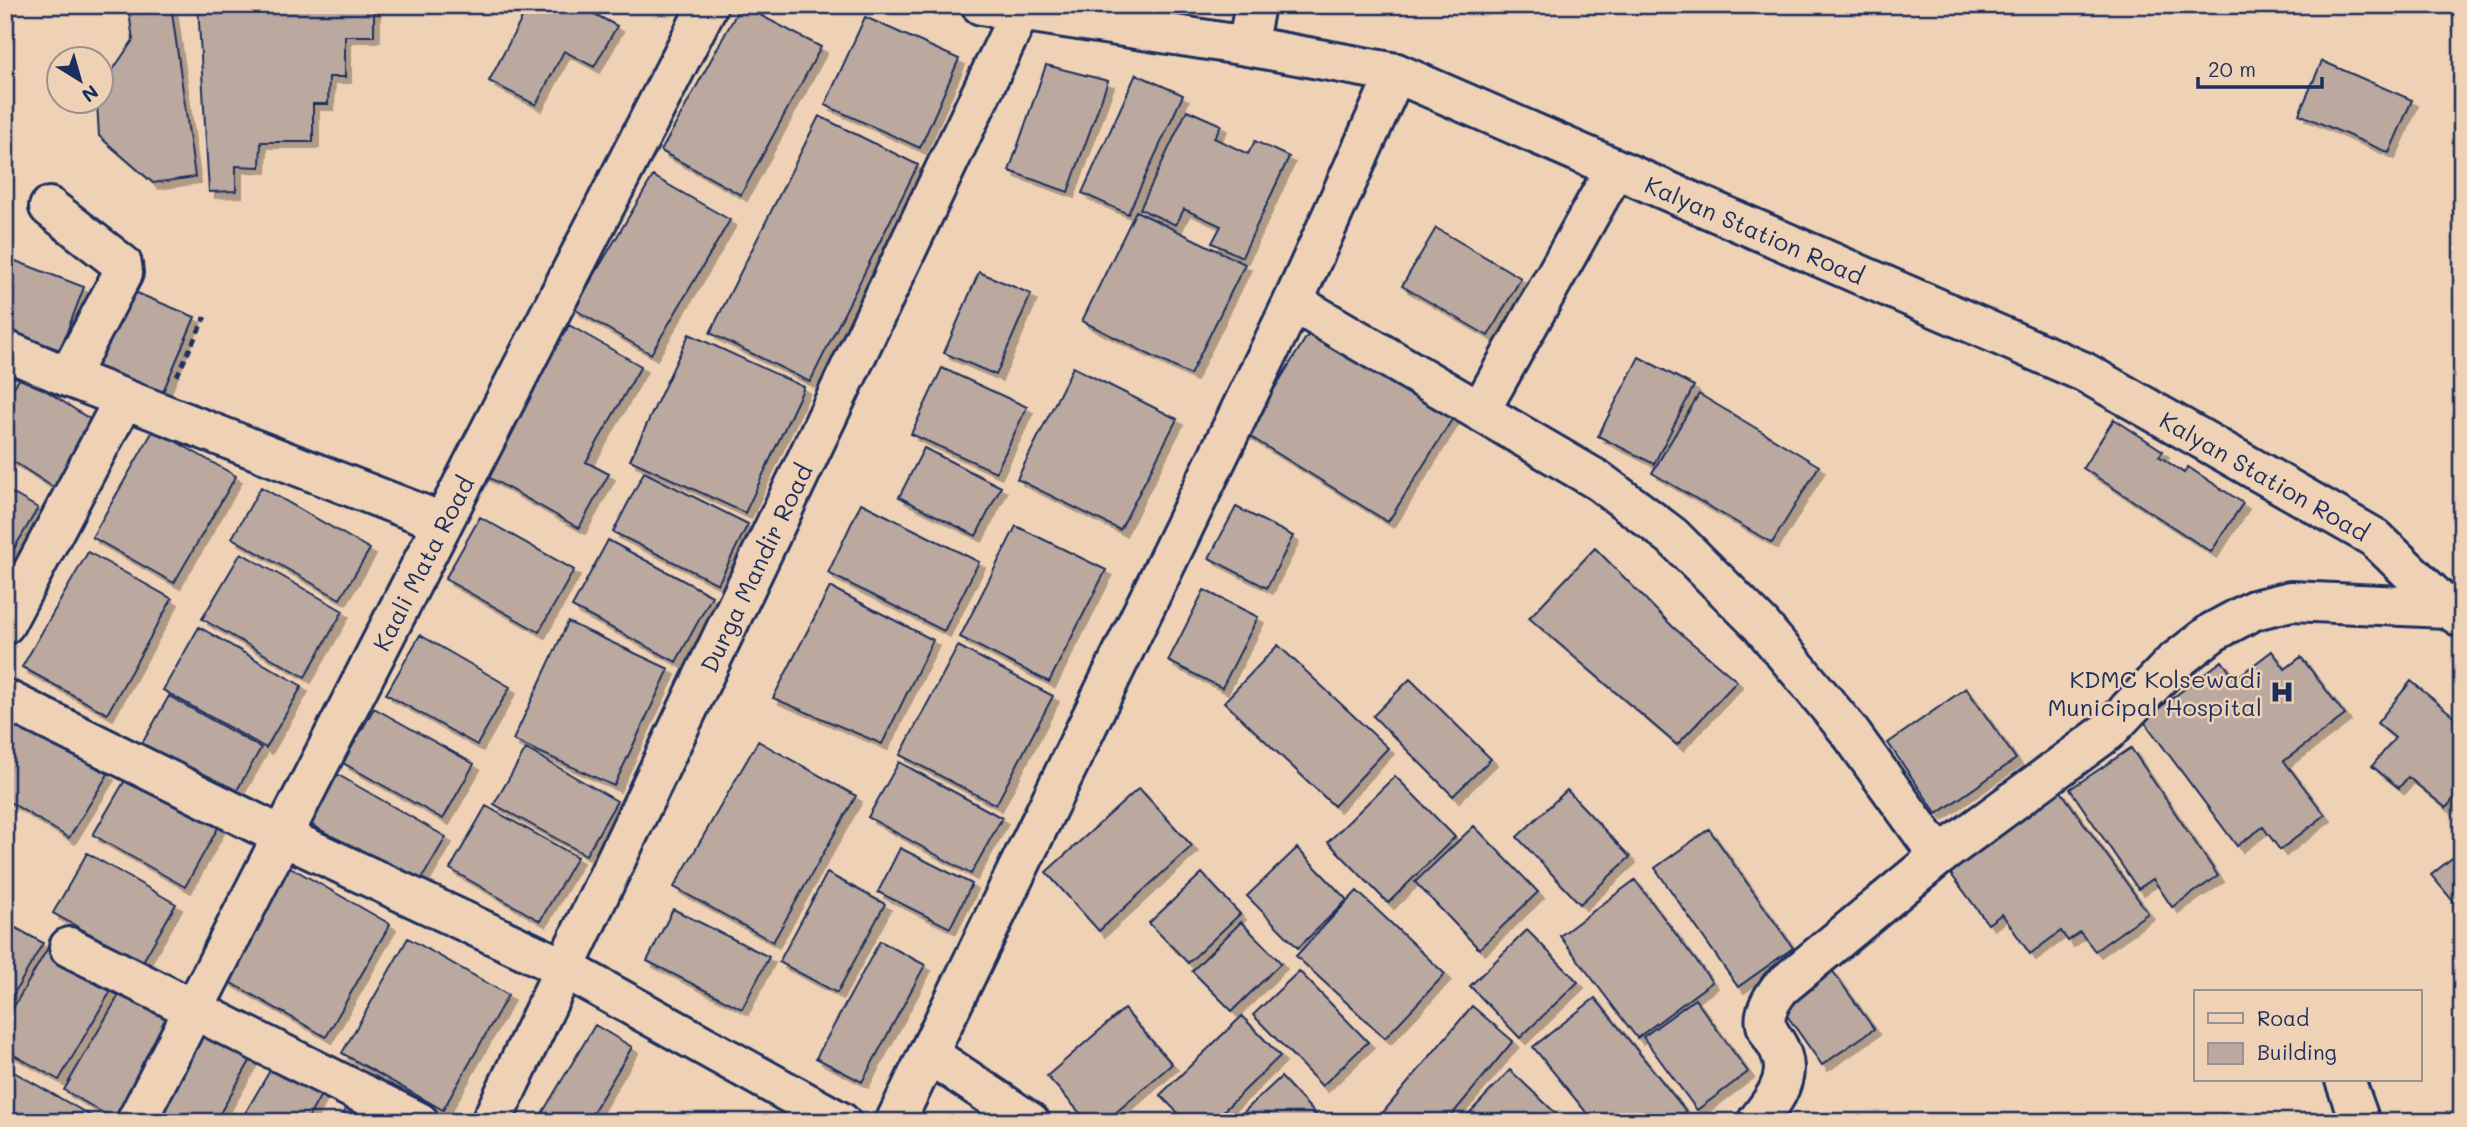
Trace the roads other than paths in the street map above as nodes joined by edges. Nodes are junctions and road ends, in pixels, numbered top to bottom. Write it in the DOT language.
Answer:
graph roads {
  1 [pos="708,5"];
  2 [pos="981,5"];
  3 [pos="1255,5"];
  4 [pos="1020,12"];
  5 [pos="1247,46"];
  6 [pos="1396,73"];
  7 [pos="1615,169"];
  8 [pos="50,207"];
  9 [pos="1293,302"];
  10 [pos="7,356"];
  11 [pos="68,377"];
  12 [pos="124,399"];
  13 [pos="1481,409"];
  14 [pos="442,522"];
  15 [pos="2455,613"];
  16 [pos="5,624"];
  17 [pos="5,699"];
  18 [pos="284,837"];
  19 [pos="1939,856"];
  20 [pos="69,947"];
  21 [pos="566,969"];
  22 [pos="196,1010"];
  23 [pos="929,1054"];
  24 [pos="2346,1082"];
  25 [pos="136,1122"];
  26 [pos="419,1122"];
  27 [pos="491,1122"];
  28 [pos="841,1122"];
  29 [pos="895,1122"];
  30 [pos="1030,1122"];
  31 [pos="1757,1122"];
  32 [pos="2360,1122"];
  1 -- 14 [label="street, Kaali Mata Road"];
  2 -- 4 [label="street, Kalyan Station Road"];
  3 -- 5 [label="street"];
  4 -- 5 [label="street, Kalyan Station Road"];
  4 -- 21 [label="street, Durga Mandir Road"];
  5 -- 6 [label="street, Kalyan Station Road"];
  6 -- 7 [label="street, Kalyan Station Road"];
  6 -- 9 [label="street"];
  7 -- 13 [label="street"];
  7 -- 15 [label="street, Kalyan Station Road"];
  8 -- 11 [label="street"];
  9 -- 13 [label="street"];
  9 -- 23 [label="street"];
  10 -- 11 [label="street"];
  11 -- 12 [label="street"];
  12 -- 14 [label="street"];
  12 -- 16 [label="street"];
  13 -- 19 [label="street"];
  14 -- 18 [label="street, Kaali Mata Road"];
  15 -- 19 [label="street"];
  17 -- 18 [label="street"];
  18 -- 21 [label="street"];
  18 -- 22 [label="street, Kaali Mata Road"];
  19 -- 31 [label="street"];
  20 -- 22 [label="street"];
  21 -- 27 [label="street, Durga Mandir Road"];
  21 -- 28 [label="street"];
  22 -- 25 [label="street, Kaali Mata Road"];
  22 -- 26 [label="street"];
  23 -- 29 [label="street"];
  23 -- 30 [label="street"];
  24 -- 32 [label="street"];
}
